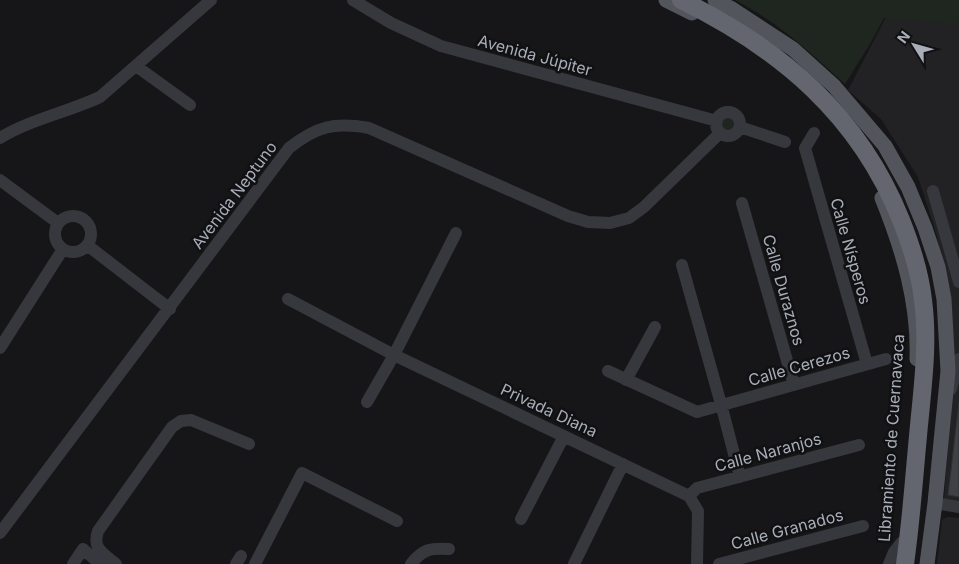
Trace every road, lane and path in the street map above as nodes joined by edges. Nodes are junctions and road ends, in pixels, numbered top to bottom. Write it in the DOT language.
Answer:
graph roads {
  1 [pos="210,0"];
  2 [pos="353,0"];
  3 [pos="666,0"];
  4 [pos="681,0"];
  5 [pos="697,0"];
  6 [pos="716,0"];
  7 [pos="136,66"];
  8 [pos="190,105"];
  9 [pos="717,120"];
  10 [pos="740,127"];
  11 [pos="720,133"];
  12 [pos="814,133"];
  13 [pos="0,138"];
  14 [pos="785,142"];
  15 [pos="0,180"];
  16 [pos="933,191"];
  17 [pos="742,203"];
  18 [pos="58,223"];
  19 [pos="456,233"];
  20 [pos="87,245"];
  21 [pos="62,249"];
  22 [pos="682,265"];
  23 [pos="959,282"];
  24 [pos="288,299"];
  25 [pos="170,309"];
  26 [pos="654,326"];
  27 [pos="0,348"];
  28 [pos="394,355"];
  29 [pos="886,359"];
  30 [pos="959,359"];
  31 [pos="867,364"];
  32 [pos="608,371"];
  33 [pos="626,380"];
  34 [pos="794,385"];
  35 [pos="367,402"];
  36 [pos="721,404"];
  37 [pos="564,436"];
  38 [pos="249,444"];
  39 [pos="859,445"];
  40 [pos="623,464"];
  41 [pos="938,474"];
  42 [pos="740,477"];
  43 [pos="689,496"];
  44 [pos="935,503"];
  45 [pos="959,507"];
  46 [pos="521,519"];
  47 [pos="397,521"];
  48 [pos="863,526"];
  49 [pos="0,533"];
  50 [pos="902,542"];
  51 [pos="449,549"];
  52 [pos="73,564"];
  53 [pos="100,564"];
  54 [pos="116,564"];
  55 [pos="255,564"];
  56 [pos="411,564"];
  57 [pos="574,564"];
  58 [pos="697,564"];
  59 [pos="720,564"];
  60 [pos="889,564"];
  61 [pos="899,564"];
  62 [pos="905,564"];
  63 [pos="915,564"];
  64 [pos="927,564"];
  1 -- 7 [label="street"];
  2 -- 9 [label="street, Avenida Júpiter"];
  3 -- 50 [label="main road, Libramiento de Cuernavaca"];
  4 -- 62 [label="highway"];
  5 -- 63 [label="highway"];
  6 -- 41 [label="main road"];
  7 -- 8 [label="street"];
  7 -- 13 [label="street"];
  9 -- 10 [label="street"];
  9 -- 11 [label="street"];
  10 -- 11 [label="street"];
  10 -- 14 [label="street"];
  11 -- 25 [label="street, Avenida Neptuno"];
  12 -- 31 [label="street, Calle Nísperos"];
  15 -- 18 [label="street"];
  16 -- 23 [label="street"];
  17 -- 34 [label="street, Calle Duraznos"];
  18 -- 20 [label="street"];
  18 -- 21 [label="street"];
  19 -- 28 [label="street"];
  20 -- 21 [label="street"];
  20 -- 25 [label="street"];
  21 -- 27 [label="street"];
  22 -- 36 [label="street"];
  24 -- 28 [label="street, Privada Diana"];
  25 -- 49 [label="street, Avenida Neptuno"];
  26 -- 33 [label="street"];
  28 -- 35 [label="street"];
  28 -- 37 [label="street, Privada Diana"];
  29 -- 31 [label="street, Calle Cerezos"];
  30 -- 41 [label="street"];
  31 -- 34 [label="street, Calle Cerezos"];
  32 -- 33 [label="street, Calle Cerezos"];
  33 -- 36 [label="street, Calle Cerezos"];
  34 -- 36 [label="street, Calle Cerezos"];
  36 -- 42 [label="street"];
  37 -- 40 [label="street, Privada Diana"];
  37 -- 46 [label="street"];
  38 -- 54 [label="street"];
  39 -- 42 [label="street, Calle Naranjos"];
  40 -- 43 [label="street, Privada Diana"];
  40 -- 57 [label="street"];
  41 -- 44 [label="main road"];
  42 -- 43 [label="street, Calle Naranjos"];
  43 -- 58 [label="street"];
  44 -- 45 [label="street"];
  44 -- 64 [label="main road"];
  47 -- 55 [label="street"];
  48 -- 59 [label="street, Calle Granados"];
  50 -- 60 [label="street"];
  50 -- 61 [label="main road, Libramiento de Cuernavaca"];
  51 -- 56 [label="street"];
  52 -- 53 [label="street"];
}
